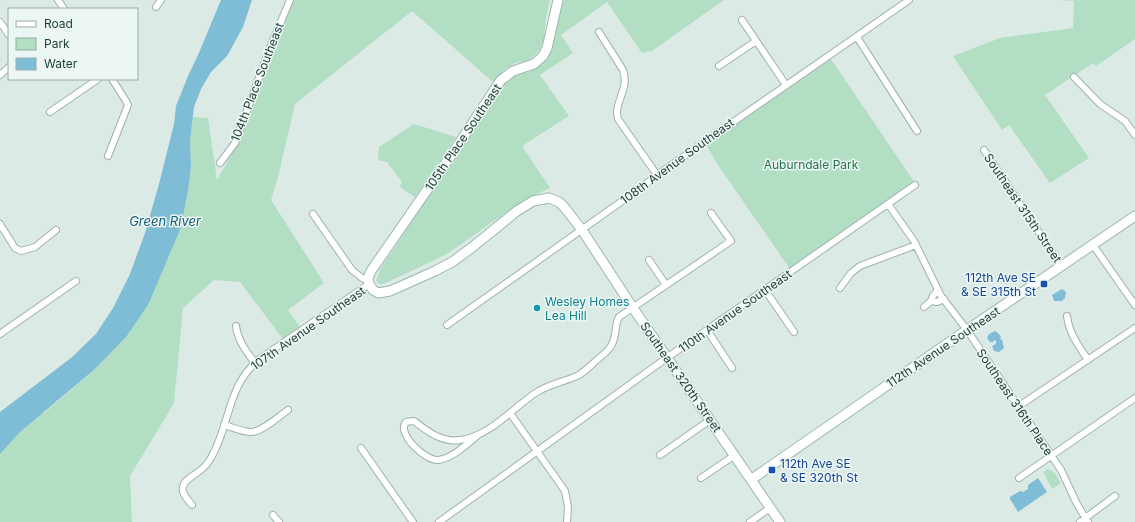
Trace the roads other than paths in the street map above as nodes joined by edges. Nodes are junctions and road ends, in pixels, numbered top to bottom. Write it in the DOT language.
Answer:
graph roads {
  1 [pos="161,0"];
  2 [pos="290,0"];
  3 [pos="558,0"];
  4 [pos="909,0"];
  5 [pos="156,7"];
  6 [pos="742,20"];
  7 [pos="0,22"];
  8 [pos="599,32"];
  9 [pos="8,33"];
  10 [pos="857,37"];
  11 [pos="756,41"];
  12 [pos="720,66"];
  13 [pos="8,68"];
  14 [pos="0,75"];
  15 [pos="1074,77"];
  16 [pos="97,80"];
  17 [pos="113,80"];
  18 [pos="786,85"];
  19 [pos="50,112"];
  20 [pos="917,131"];
  21 [pos="1135,135"];
  22 [pos="984,150"];
  23 [pos="108,156"];
  24 [pos="220,163"];
  25 [pos="657,175"];
  26 [pos="915,185"];
  27 [pos="888,204"];
  28 [pos="711,213"];
  29 [pos="313,214"];
  30 [pos="1135,216"];
  31 [pos="0,224"];
  32 [pos="56,230"];
  33 [pos="582,230"];
  34 [pos="1093,245"];
  35 [pos="916,246"];
  36 [pos="649,260"];
  37 [pos="1062,267"];
  38 [pos="76,280"];
  39 [pos="369,282"];
  40 [pos="666,285"];
  41 [pos="840,288"];
  42 [pos="765,290"];
  43 [pos="938,290"];
  44 [pos="944,299"];
  45 [pos="931,301"];
  46 [pos="1135,305"];
  47 [pos="924,307"];
  48 [pos="633,308"];
  49 [pos="1067,316"];
  50 [pos="447,325"];
  51 [pos="236,326"];
  52 [pos="1135,328"];
  53 [pos="707,330"];
  54 [pos="967,330"];
  55 [pos="794,332"];
  56 [pos="0,334"];
  57 [pos="668,357"];
  58 [pos="1088,360"];
  59 [pos="255,363"];
  60 [pos="732,368"];
  61 [pos="1135,398"];
  62 [pos="1018,406"];
  63 [pos="288,410"];
  64 [pos="510,412"];
  65 [pos="710,420"];
  66 [pos="224,425"];
  67 [pos="478,435"];
  68 [pos="361,448"];
  69 [pos="538,451"];
  70 [pos="660,454"];
  71 [pos="735,455"];
  72 [pos="1051,456"];
  73 [pos="701,478"];
  74 [pos="1019,478"];
  75 [pos="752,479"];
  76 [pos="1115,496"];
  77 [pos="192,505"];
  78 [pos="770,508"];
  79 [pos="273,515"];
  80 [pos="1085,521"];
  81 [pos="279,522"];
  82 [pos="413,522"];
  83 [pos="438,522"];
  84 [pos="567,522"];
  85 [pos="750,522"];
  86 [pos="780,522"];
  1 -- 5 [label="street"];
  2 -- 24 [label="street, 104th Place Southeast"];
  3 -- 39 [label="street, 105th Place Southeast"];
  4 -- 10 [label="street, 108th Avenue Southeast"];
  6 -- 11 [label="street"];
  7 -- 9 [label="street"];
  8 -- 25 [label="street"];
  10 -- 18 [label="street, 108th Avenue Southeast"];
  10 -- 20 [label="street"];
  11 -- 12 [label="street"];
  11 -- 18 [label="street"];
  13 -- 14 [label="street"];
  15 -- 21 [label="street"];
  16 -- 19 [label="street"];
  17 -- 23 [label="street"];
  18 -- 25 [label="street, 108th Avenue Southeast"];
  22 -- 37 [label="street, Southeast 315th Street"];
  25 -- 33 [label="street, 108th Avenue Southeast"];
  26 -- 27 [label="street, 110th Avenue Southeast"];
  27 -- 35 [label="street, Southeast 316th Place"];
  27 -- 42 [label="street, 110th Avenue Southeast"];
  28 -- 40 [label="street"];
  29 -- 39 [label="street"];
  30 -- 34 [label="street, 112th Avenue Southeast"];
  31 -- 32 [label="street"];
  33 -- 39 [label="street, Southeast 320th Street"];
  33 -- 48 [label="street, Southeast 320th Street"];
  33 -- 50 [label="street, 108th Avenue Southeast"];
  34 -- 37 [label="street, 112th Avenue Southeast"];
  34 -- 46 [label="street"];
  35 -- 41 [label="street"];
  35 -- 43 [label="street, Southeast 316th Place"];
  36 -- 40 [label="street"];
  37 -- 54 [label="street, 112th Avenue Southeast"];
  38 -- 56 [label="street"];
  39 -- 59 [label="street, 107th Avenue Southeast"];
  40 -- 48 [label="street"];
  42 -- 53 [label="street, 110th Avenue Southeast"];
  42 -- 55 [label="street"];
  43 -- 44 [label="street, Southeast 316th Place"];
  43 -- 45 [label="street"];
  44 -- 45 [label="street"];
  44 -- 54 [label="street, Southeast 316th Place"];
  45 -- 47 [label="street"];
  48 -- 57 [label="street, Southeast 320th Street"];
  48 -- 64 [label="street"];
  49 -- 58 [label="street"];
  51 -- 59 [label="street"];
  52 -- 58 [label="street"];
  53 -- 57 [label="street, 110th Avenue Southeast"];
  53 -- 60 [label="street"];
  54 -- 62 [label="street, Southeast 316th Place"];
  54 -- 75 [label="street, 112th Avenue Southeast"];
  57 -- 65 [label="street, Southeast 320th Street"];
  57 -- 69 [label="street, 110th Avenue Southeast"];
  58 -- 62 [label="street"];
  59 -- 66 [label="street, 107th Avenue Southeast"];
  61 -- 72 [label="street"];
  62 -- 72 [label="street, Southeast 316th Place"];
  63 -- 66 [label="street"];
  64 -- 67 [label="street"];
  64 -- 69 [label="street"];
  65 -- 70 [label="street"];
  65 -- 71 [label="street, Southeast 320th Street"];
  66 -- 77 [label="street, 107th Avenue Southeast"];
  67 -- 67 [label="street"];
  68 -- 82 [label="street"];
  69 -- 83 [label="street, 110th Avenue Southeast"];
  69 -- 84 [label="street"];
  71 -- 73 [label="street"];
  71 -- 75 [label="street, Southeast 320th Street"];
  72 -- 74 [label="street"];
  72 -- 80 [label="street, Southeast 316th Place"];
  75 -- 78 [label="street, Southeast 320th Street"];
  76 -- 80 [label="street"];
  78 -- 85 [label="street"];
  78 -- 86 [label="street, Southeast 320th Street"];
  79 -- 81 [label="street"];
}
